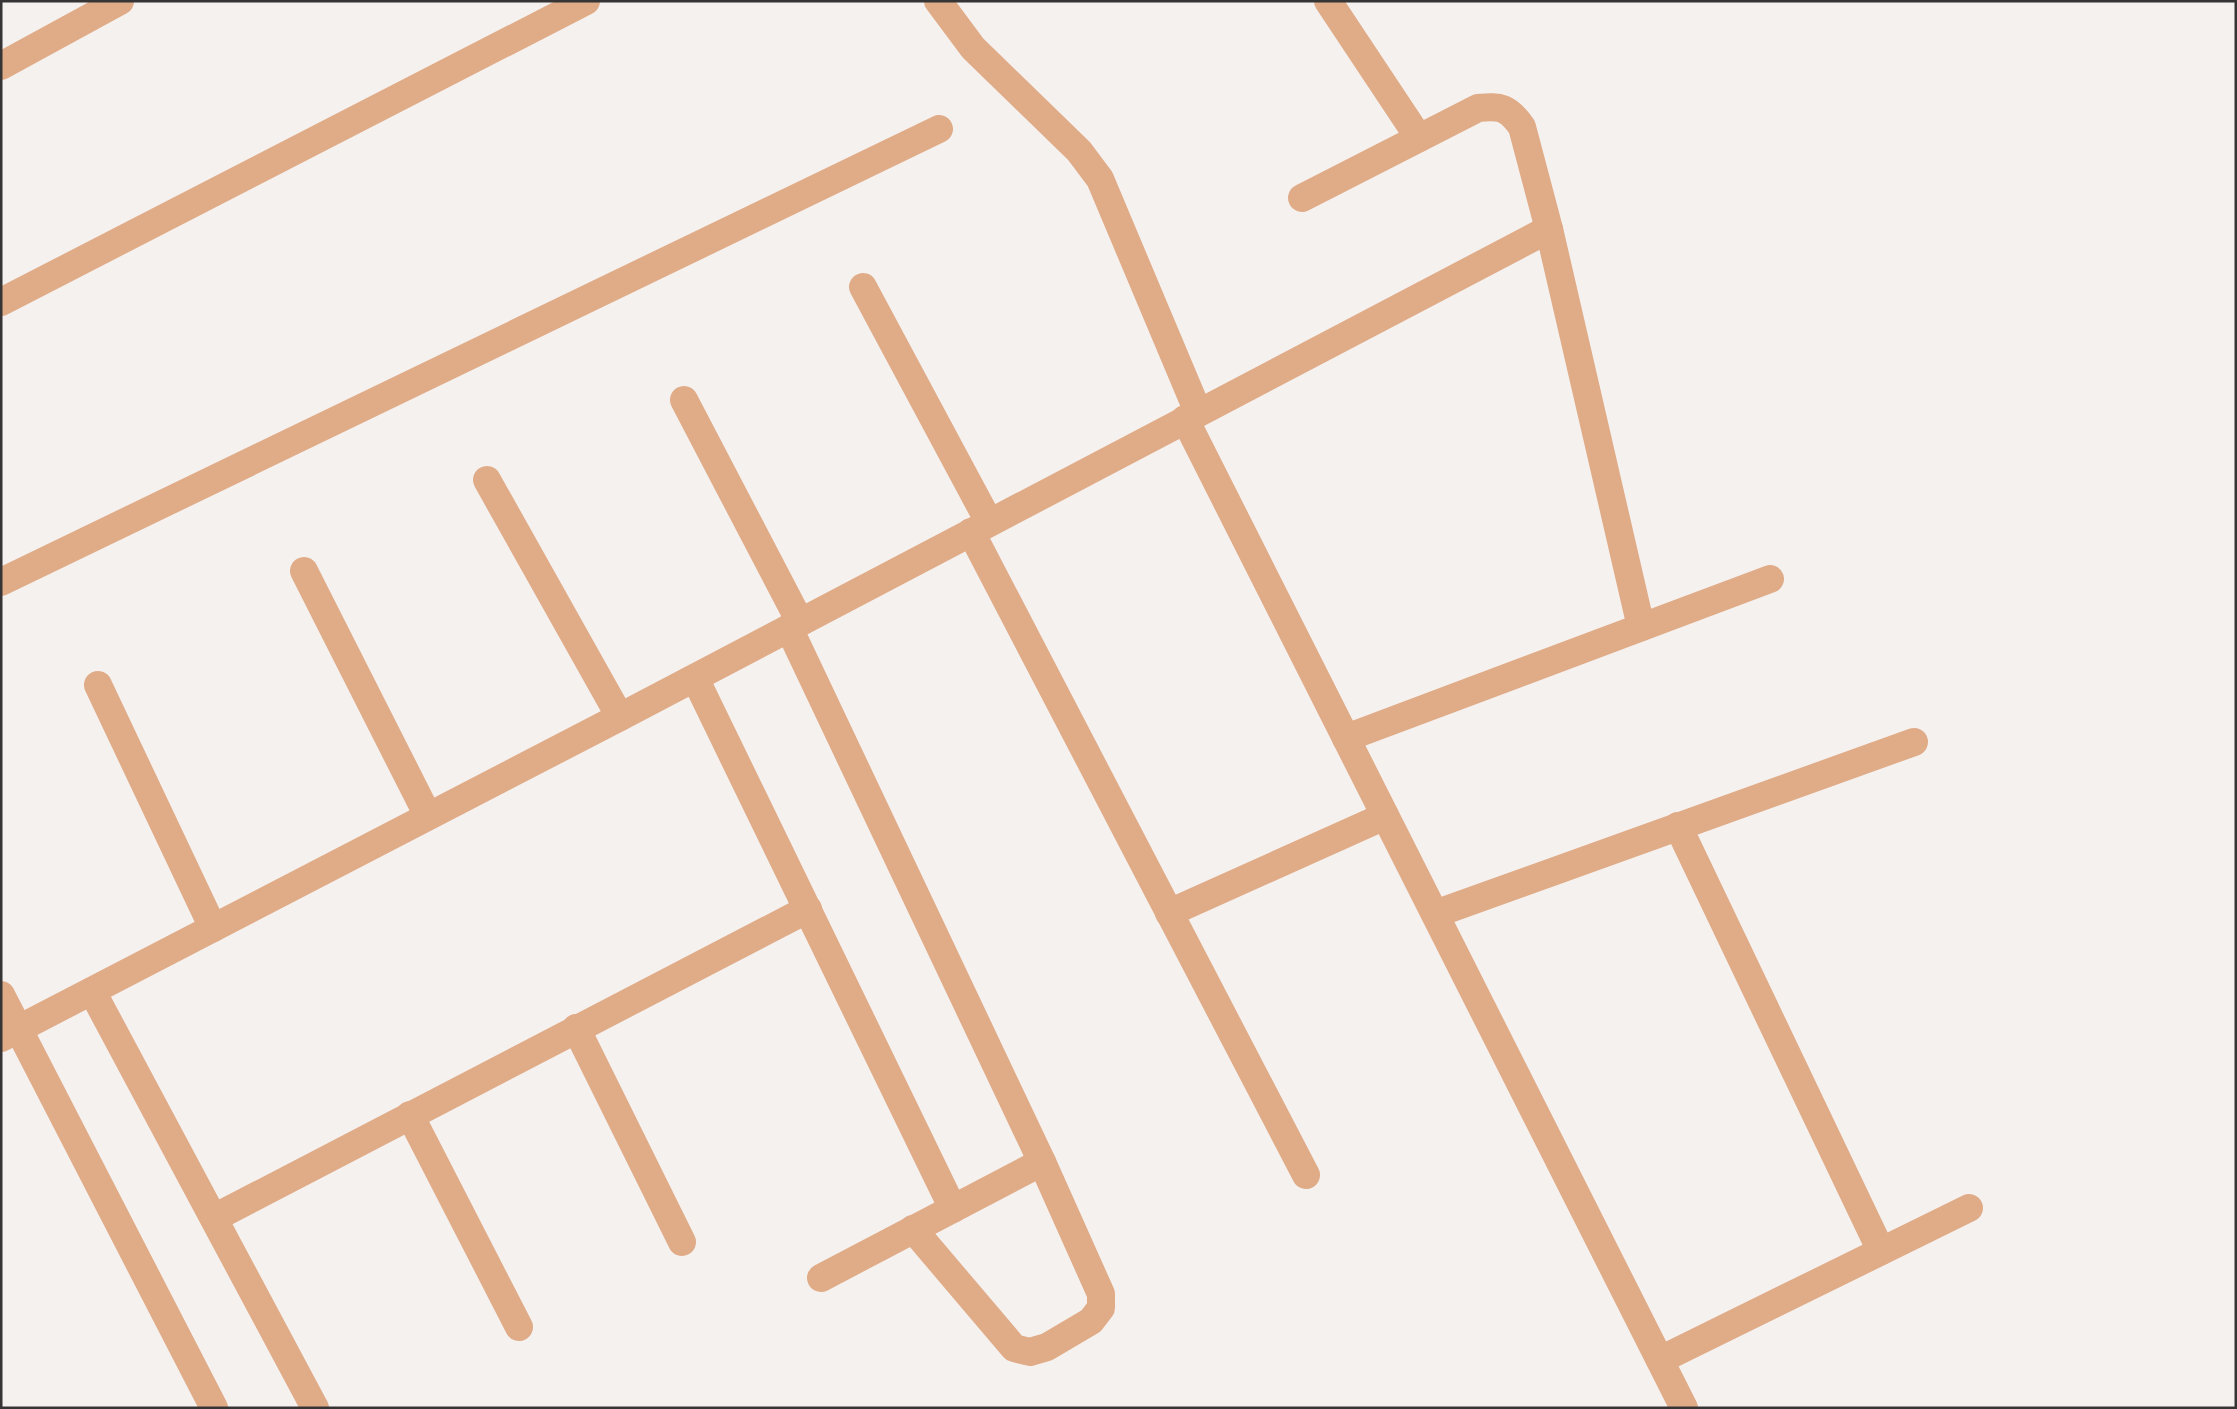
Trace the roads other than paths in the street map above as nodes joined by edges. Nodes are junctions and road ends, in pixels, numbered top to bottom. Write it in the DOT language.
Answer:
graph roads {
  1 [pos="120,1"];
  2 [pos="586,1"];
  3 [pos="938,1"];
  4 [pos="1328,1"];
  5 [pos="1,66"];
  6 [pos="939,129"];
  7 [pos="1419,138"];
  8 [pos="1302,198"];
  9 [pos="1549,229"];
  10 [pos="863,287"];
  11 [pos="1,302"];
  12 [pos="684,400"];
  13 [pos="1192,415"];
  14 [pos="487,480"];
  15 [pos="980,527"];
  16 [pos="304,571"];
  17 [pos="1770,579"];
  18 [pos="1,582"];
  19 [pos="794,625"];
  20 [pos="1641,627"];
  21 [pos="695,678"];
  22 [pos="98,685"];
  23 [pos="620,717"];
  24 [pos="1346,738"];
  25 [pos="1914,742"];
  26 [pos="428,816"];
  27 [pos="1385,816"];
  28 [pos="1678,826"];
  29 [pos="808,909"];
  30 [pos="1169,913"];
  31 [pos="1434,914"];
  32 [pos="213,928"];
  33 [pos="92,991"];
  34 [pos="1,995"];
  35 [pos="576,1028"];
  36 [pos="10,1034"];
  37 [pos="410,1115"];
  38 [pos="1042,1162"];
  39 [pos="1306,1175"];
  40 [pos="1969,1208"];
  41 [pos="953,1209"];
  42 [pos="214,1218"];
  43 [pos="914,1230"];
  44 [pos="682,1242"];
  45 [pos="1881,1252"];
  46 [pos="821,1278"];
  47 [pos="519,1327"];
  48 [pos="1660,1360"];
  49 [pos="214,1408"];
  50 [pos="316,1408"];
  51 [pos="1684,1408"];
  1 -- 5 [label="street"];
  2 -- 11 [label="street"];
  3 -- 13 [label="street"];
  4 -- 7 [label="street"];
  6 -- 18 [label="street"];
  7 -- 8 [label="street"];
  7 -- 9 [label="street"];
  9 -- 13 [label="street"];
  9 -- 20 [label="street"];
  10 -- 15 [label="street"];
  12 -- 19 [label="street"];
  13 -- 15 [label="street"];
  13 -- 24 [label="street"];
  14 -- 23 [label="street"];
  15 -- 19 [label="street"];
  15 -- 30 [label="street"];
  16 -- 26 [label="street"];
  17 -- 20 [label="street"];
  19 -- 21 [label="street"];
  19 -- 38 [label="street"];
  20 -- 24 [label="street"];
  21 -- 23 [label="street"];
  21 -- 29 [label="street"];
  22 -- 32 [label="street"];
  23 -- 26 [label="street"];
  24 -- 27 [label="street"];
  25 -- 28 [label="street"];
  26 -- 32 [label="street"];
  27 -- 30 [label="street"];
  27 -- 31 [label="street"];
  28 -- 31 [label="street"];
  28 -- 45 [label="street"];
  29 -- 35 [label="street"];
  29 -- 41 [label="street"];
  30 -- 39 [label="street"];
  31 -- 48 [label="street"];
  32 -- 33 [label="street"];
  33 -- 36 [label="street"];
  33 -- 42 [label="street"];
  34 -- 36 [label="street"];
  35 -- 37 [label="street"];
  35 -- 44 [label="street"];
  36 -- 49 [label="street"];
  37 -- 42 [label="street"];
  37 -- 47 [label="street"];
  38 -- 41 [label="street"];
  38 -- 43 [label="street"];
  40 -- 45 [label="street"];
  41 -- 43 [label="street"];
  42 -- 50 [label="street"];
  43 -- 46 [label="street"];
  45 -- 48 [label="street"];
  48 -- 51 [label="street"];
}
